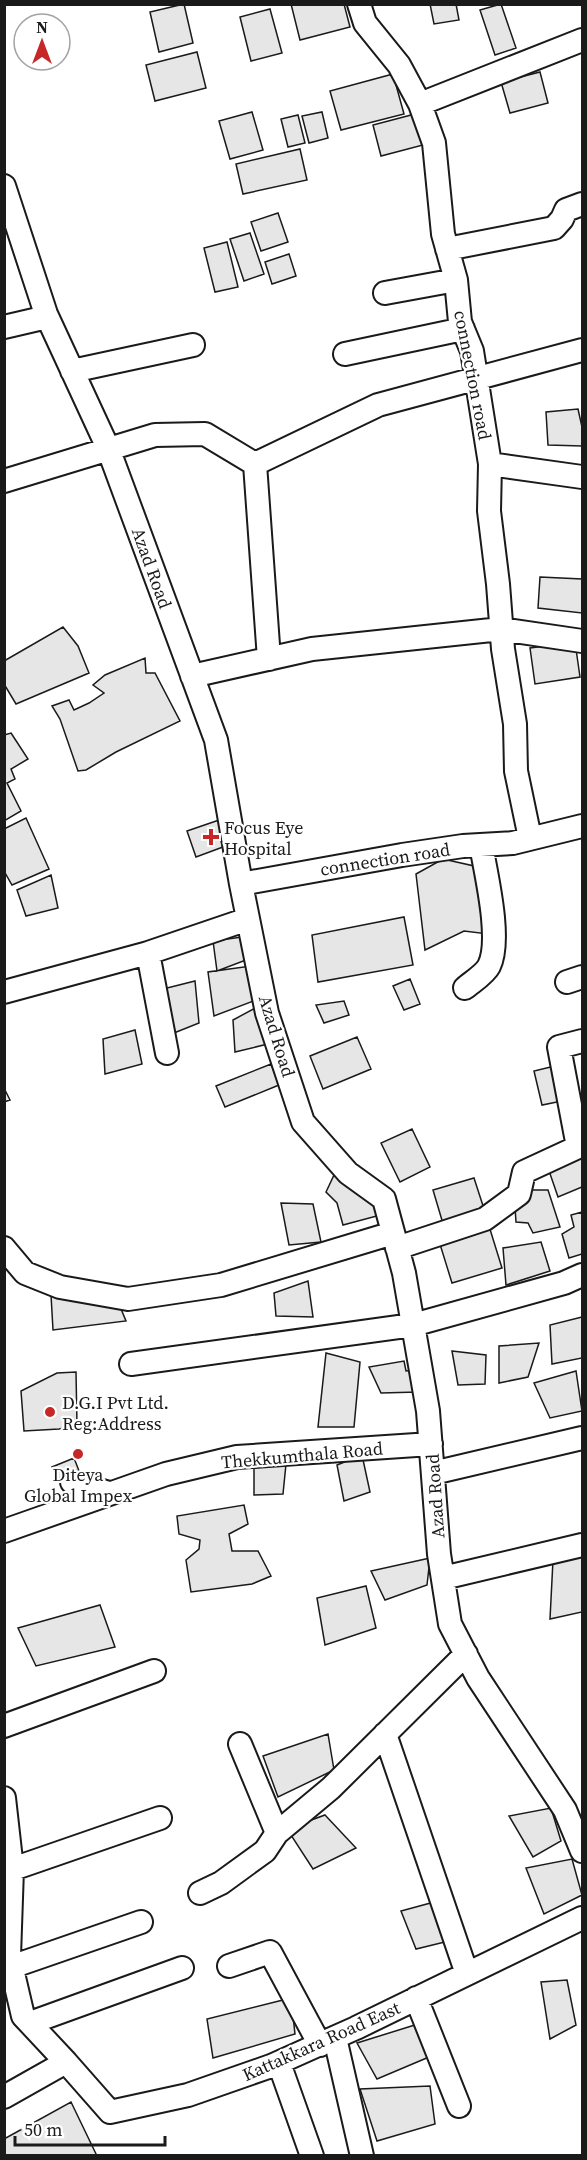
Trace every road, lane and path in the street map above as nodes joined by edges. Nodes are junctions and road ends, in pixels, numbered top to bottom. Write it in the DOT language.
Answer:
graph roads {
  1 [pos="359,4"];
  2 [pos="582,40"];
  3 [pos="420,104"];
  4 [pos="4,186"];
  5 [pos="582,204"];
  6 [pos="447,249"];
  7 [pos="456,280"];
  8 [pos="385,293"];
  9 [pos="47,317"];
  10 [pos="4,327"];
  11 [pos="463,329"];
  12 [pos="193,345"];
  13 [pos="582,350"];
  14 [pos="345,354"];
  15 [pos="72,371"];
  16 [pos="477,378"];
  17 [pos="108,448"];
  18 [pos="255,464"];
  19 [pos="490,464"];
  20 [pos="582,477"];
  21 [pos="4,481"];
  22 [pos="501,629"];
  23 [pos="582,641"];
  24 [pos="269,659"];
  25 [pos="192,676"];
  26 [pos="582,826"];
  27 [pos="530,838"];
  28 [pos="481,845"];
  29 [pos="241,884"];
  30 [pos="248,919"];
  31 [pos="148,953"];
  32 [pos="465,988"];
  33 [pos="4,992"];
  34 [pos="582,1041"];
  35 [pos="167,1053"];
  36 [pos="395,1241"];
  37 [pos="4,1248"];
  38 [pos="582,1275"];
  39 [pos="413,1325"];
  40 [pos="132,1364"];
  41 [pos="582,1438"];
  42 [pos="431,1444"];
  43 [pos="434,1473"];
  44 [pos="72,1482"];
  45 [pos="109,1492"];
  46 [pos="4,1531"];
  47 [pos="582,1545"];
  48 [pos="443,1578"];
  49 [pos="466,1654"];
  50 [pos="154,1671"];
  51 [pos="4,1726"];
  52 [pos="385,1734"];
  53 [pos="240,1744"];
  54 [pos="4,1798"];
  55 [pos="160,1818"];
  56 [pos="277,1833"];
  57 [pos="582,1847"];
  58 [pos="8,1871"];
  59 [pos="200,1893"];
  60 [pos="582,1918"];
  61 [pos="141,1922"];
  62 [pos="229,1966"];
  63 [pos="11,1967"];
  64 [pos="182,1968"];
  65 [pos="467,1974"];
  66 [pos="416,1998"];
  67 [pos="30,2023"];
  68 [pos="327,2042"];
  69 [pos="66,2062"];
  70 [pos="279,2063"];
  71 [pos="4,2097"];
  72 [pos="459,2106"];
  73 [pos="312,2156"];
  74 [pos="362,2156"];
  1 -- 3 [label="street, connection road"];
  2 -- 3 [label="street"];
  3 -- 6 [label="street, connection road"];
  4 -- 9 [label="street, Azad Road"];
  5 -- 6 [label="street"];
  6 -- 7 [label="street, connection road"];
  7 -- 8 [label="street"];
  7 -- 11 [label="street, connection road"];
  9 -- 10 [label="street"];
  9 -- 15 [label="street, Azad Road"];
  11 -- 14 [label="street"];
  11 -- 16 [label="street, connection road"];
  12 -- 15 [label="street"];
  13 -- 16 [label="street"];
  15 -- 17 [label="street, Azad Road"];
  16 -- 18 [label="street"];
  16 -- 19 [label="street, connection road"];
  17 -- 18 [label="street"];
  17 -- 21 [label="street"];
  17 -- 25 [label="street, Azad Road"];
  18 -- 24 [label="street"];
  19 -- 20 [label="street"];
  19 -- 22 [label="street, connection road"];
  22 -- 23 [label="street"];
  22 -- 24 [label="street"];
  22 -- 27 [label="street, connection road"];
  24 -- 25 [label="street"];
  25 -- 29 [label="street, Azad Road"];
  26 -- 27 [label="street, connection road"];
  27 -- 28 [label="street, connection road"];
  28 -- 29 [label="street, connection road"];
  28 -- 32 [label="street"];
  29 -- 30 [label="street, Azad Road"];
  30 -- 31 [label="street"];
  30 -- 36 [label="street, Azad Road"];
  31 -- 33 [label="street"];
  31 -- 35 [label="street"];
  34 -- 36 [label="street"];
  36 -- 37 [label="street"];
  36 -- 39 [label="street, Azad Road"];
  38 -- 39 [label="street"];
  39 -- 40 [label="street"];
  39 -- 42 [label="street, Azad Road"];
  41 -- 43 [label="street"];
  42 -- 43 [label="street, Azad Road"];
  42 -- 45 [label="street, Thekkumthala Road"];
  43 -- 48 [label="street, Azad Road"];
  44 -- 45 [label="street"];
  45 -- 46 [label="street, Thekkumthala Road"];
  47 -- 48 [label="street"];
  48 -- 49 [label="street, Azad Road"];
  49 -- 52 [label="street"];
  49 -- 57 [label="street, Azad Road"];
  50 -- 51 [label="street"];
  52 -- 56 [label="street"];
  52 -- 65 [label="street"];
  53 -- 56 [label="street"];
  54 -- 58 [label="street"];
  55 -- 58 [label="street"];
  56 -- 59 [label="street"];
  58 -- 63 [label="street"];
  60 -- 65 [label="street, Kattakkara Road East"];
  61 -- 63 [label="street"];
  62 -- 68 [label="street"];
  63 -- 67 [label="street"];
  64 -- 67 [label="street"];
  65 -- 66 [label="street, Kattakkara Road East"];
  66 -- 68 [label="street, Kattakkara Road East"];
  66 -- 72 [label="street"];
  67 -- 69 [label="street"];
  68 -- 70 [label="street, Kattakkara Road East"];
  68 -- 74 [label="street"];
  69 -- 70 [label="street, Kattakkara Road East"];
  69 -- 71 [label="street"];
  70 -- 73 [label="street"];
}
